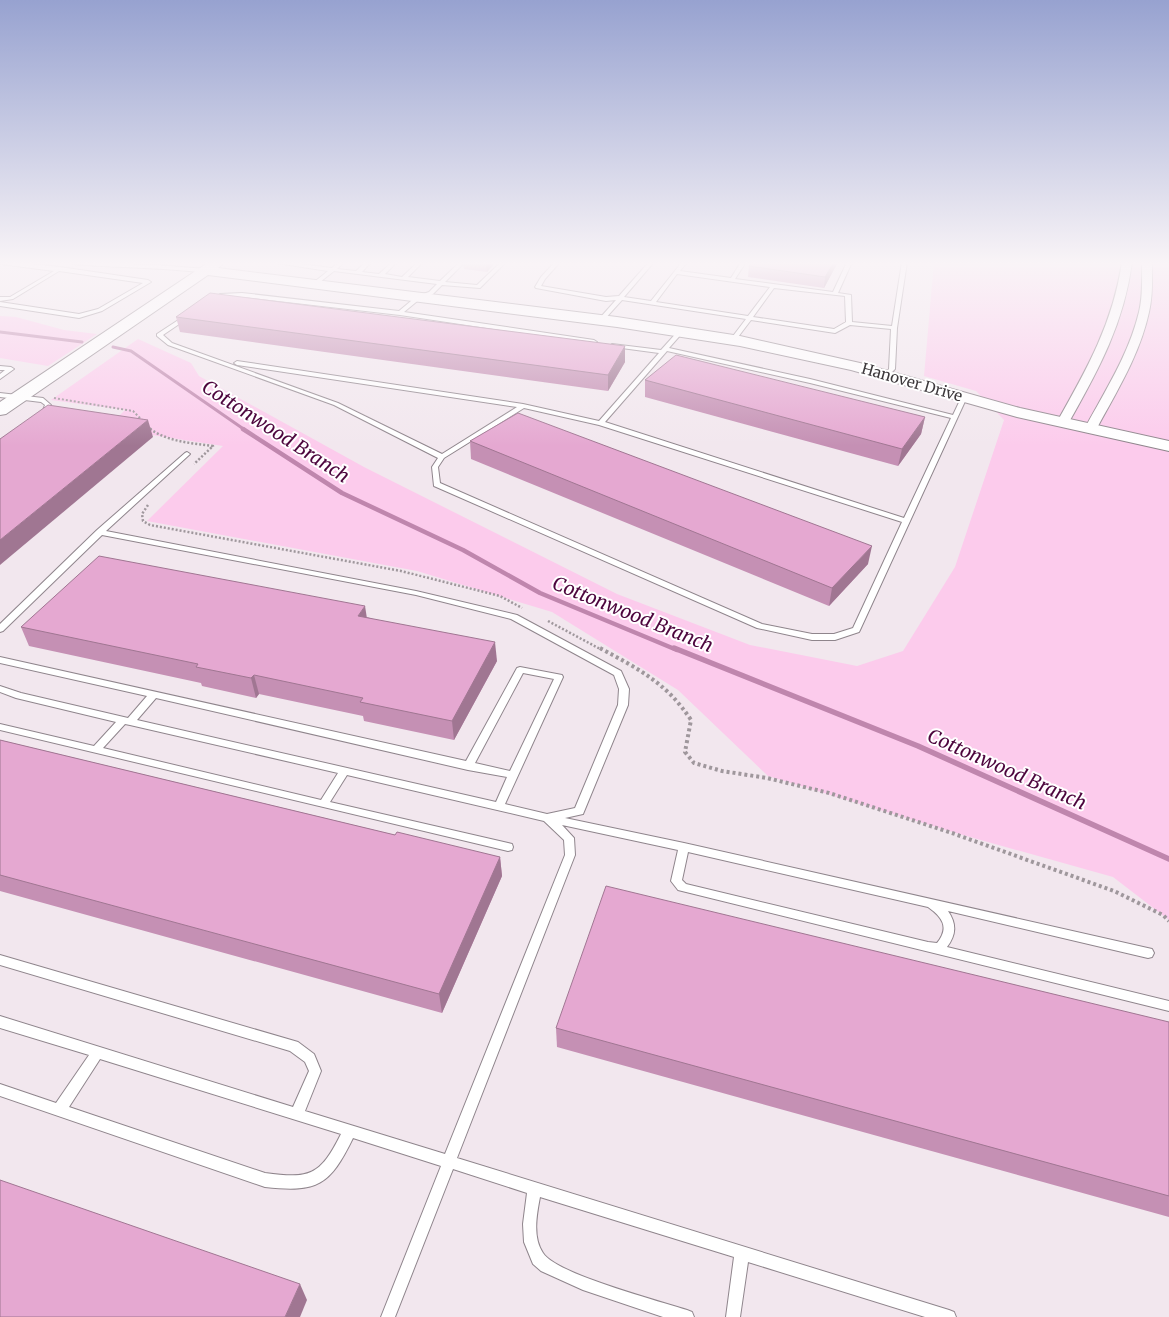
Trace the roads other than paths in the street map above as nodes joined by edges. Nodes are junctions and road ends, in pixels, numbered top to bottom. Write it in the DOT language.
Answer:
graph roads {
  1 [pos="127,323"];
  2 [pos="176,323"];
  3 [pos="473,323"];
  4 [pos="626,323"];
  5 [pos="745,323"];
  6 [pos="785,323"];
  7 [pos="847,323"];
  8 [pos="860,323"];
  9 [pos="895,323"];
  10 [pos="1114,323"];
  11 [pos="1141,323"];
  12 [pos="894,328"];
  13 [pos="681,331"];
  14 [pos="732,340"];
  15 [pos="665,351"];
  16 [pos="219,361"];
  17 [pos="0,368"];
  18 [pos="886,375"];
  19 [pos="0,377"];
  20 [pos="0,395"];
  21 [pos="17,398"];
  22 [pos="964,398"];
  23 [pos="523,406"];
  24 [pos="0,410"];
  25 [pos="38,416"];
  26 [pos="954,417"];
  27 [pos="1063,422"];
  28 [pos="601,423"];
  29 [pos="1091,428"];
  30 [pos="1169,446"];
  31 [pos="188,454"];
  32 [pos="442,458"];
  33 [pos="906,521"];
  34 [pos="100,532"];
  35 [pos="0,618"];
  36 [pos="10,620"];
  37 [pos="0,629"];
  38 [pos="0,660"];
  39 [pos="0,689"];
  40 [pos="153,695"];
  41 [pos="127,721"];
  42 [pos="0,727"];
  43 [pos="96,750"];
  44 [pos="468,766"];
  45 [pos="345,771"];
  46 [pos="512,775"];
  47 [pos="323,804"];
  48 [pos="499,806"];
  49 [pos="547,818"];
  50 [pos="508,847"];
  51 [pos="684,847"];
  52 [pos="931,903"];
  53 [pos="928,948"];
  54 [pos="1148,953"];
  55 [pos="0,960"];
  56 [pos="1169,1006"];
  57 [pos="0,1022"];
  58 [pos="98,1052"];
  59 [pos="0,1090"];
  60 [pos="59,1110"];
  61 [pos="297,1114"];
  62 [pos="350,1131"];
  63 [pos="449,1162"];
  64 [pos="535,1188"];
  65 [pos="742,1252"];
  66 [pos="388,1317"];
  67 [pos="687,1317"];
  68 [pos="733,1317"];
  69 [pos="949,1317"];
  1 -- 21 [label="street"];
  2 -- 16 [label="lane"];
  3 -- 15 [label="lane"];
  4 -- 13 [label="street, Hanover Drive"];
  5 -- 14 [label="lane"];
  6 -- 7 [label="lane"];
  8 -- 12 [label="lane"];
  9 -- 12 [label="lane"];
  10 -- 27 [label="street"];
  11 -- 29 [label="street"];
  12 -- 18 [label="lane"];
  13 -- 14 [label="street, Hanover Drive"];
  13 -- 15 [label="lane"];
  14 -- 18 [label="street, Hanover Drive"];
  15 -- 26 [label="lane"];
  15 -- 28 [label="lane"];
  16 -- 23 [label="lane"];
  16 -- 32 [label="lane"];
  17 -- 19 [label="lane"];
  18 -- 22 [label="street, Hanover Drive"];
  20 -- 21 [label="lane"];
  21 -- 24 [label="street"];
  21 -- 25 [label="lane"];
  22 -- 26 [label="lane"];
  22 -- 27 [label="street, Hanover Drive"];
  23 -- 28 [label="lane"];
  23 -- 32 [label="lane"];
  26 -- 33 [label="lane"];
  27 -- 29 [label="street, Hanover Drive"];
  28 -- 33 [label="lane"];
  29 -- 30 [label="street, Hanover Drive"];
  31 -- 34 [label="lane"];
  32 -- 33 [label="lane"];
  34 -- 36 [label="lane"];
  34 -- 49 [label="lane"];
  35 -- 36 [label="lane"];
  36 -- 37 [label="lane"];
  38 -- 40 [label="lane"];
  39 -- 41 [label="lane"];
  40 -- 41 [label="lane"];
  40 -- 44 [label="lane"];
  41 -- 43 [label="lane"];
  41 -- 45 [label="lane"];
  42 -- 43 [label="lane"];
  43 -- 47 [label="lane"];
  44 -- 46 [label="lane"];
  44 -- 46 [label="lane"];
  45 -- 47 [label="lane"];
  45 -- 48 [label="lane"];
  46 -- 48 [label="lane"];
  47 -- 50 [label="lane"];
  48 -- 49 [label="lane"];
  49 -- 51 [label="lane"];
  49 -- 63 [label="lane"];
  51 -- 52 [label="lane"];
  51 -- 53 [label="lane"];
  52 -- 53 [label="lane"];
  52 -- 54 [label="lane"];
  53 -- 56 [label="lane"];
  55 -- 61 [label="lane"];
  57 -- 58 [label="lane"];
  58 -- 60 [label="lane"];
  58 -- 61 [label="lane"];
  59 -- 60 [label="lane"];
  60 -- 62 [label="lane"];
  61 -- 62 [label="lane"];
  62 -- 63 [label="lane"];
  63 -- 64 [label="lane"];
  63 -- 66 [label="lane"];
  64 -- 65 [label="lane"];
  64 -- 67 [label="lane"];
  65 -- 68 [label="lane"];
  65 -- 69 [label="lane"];
}
